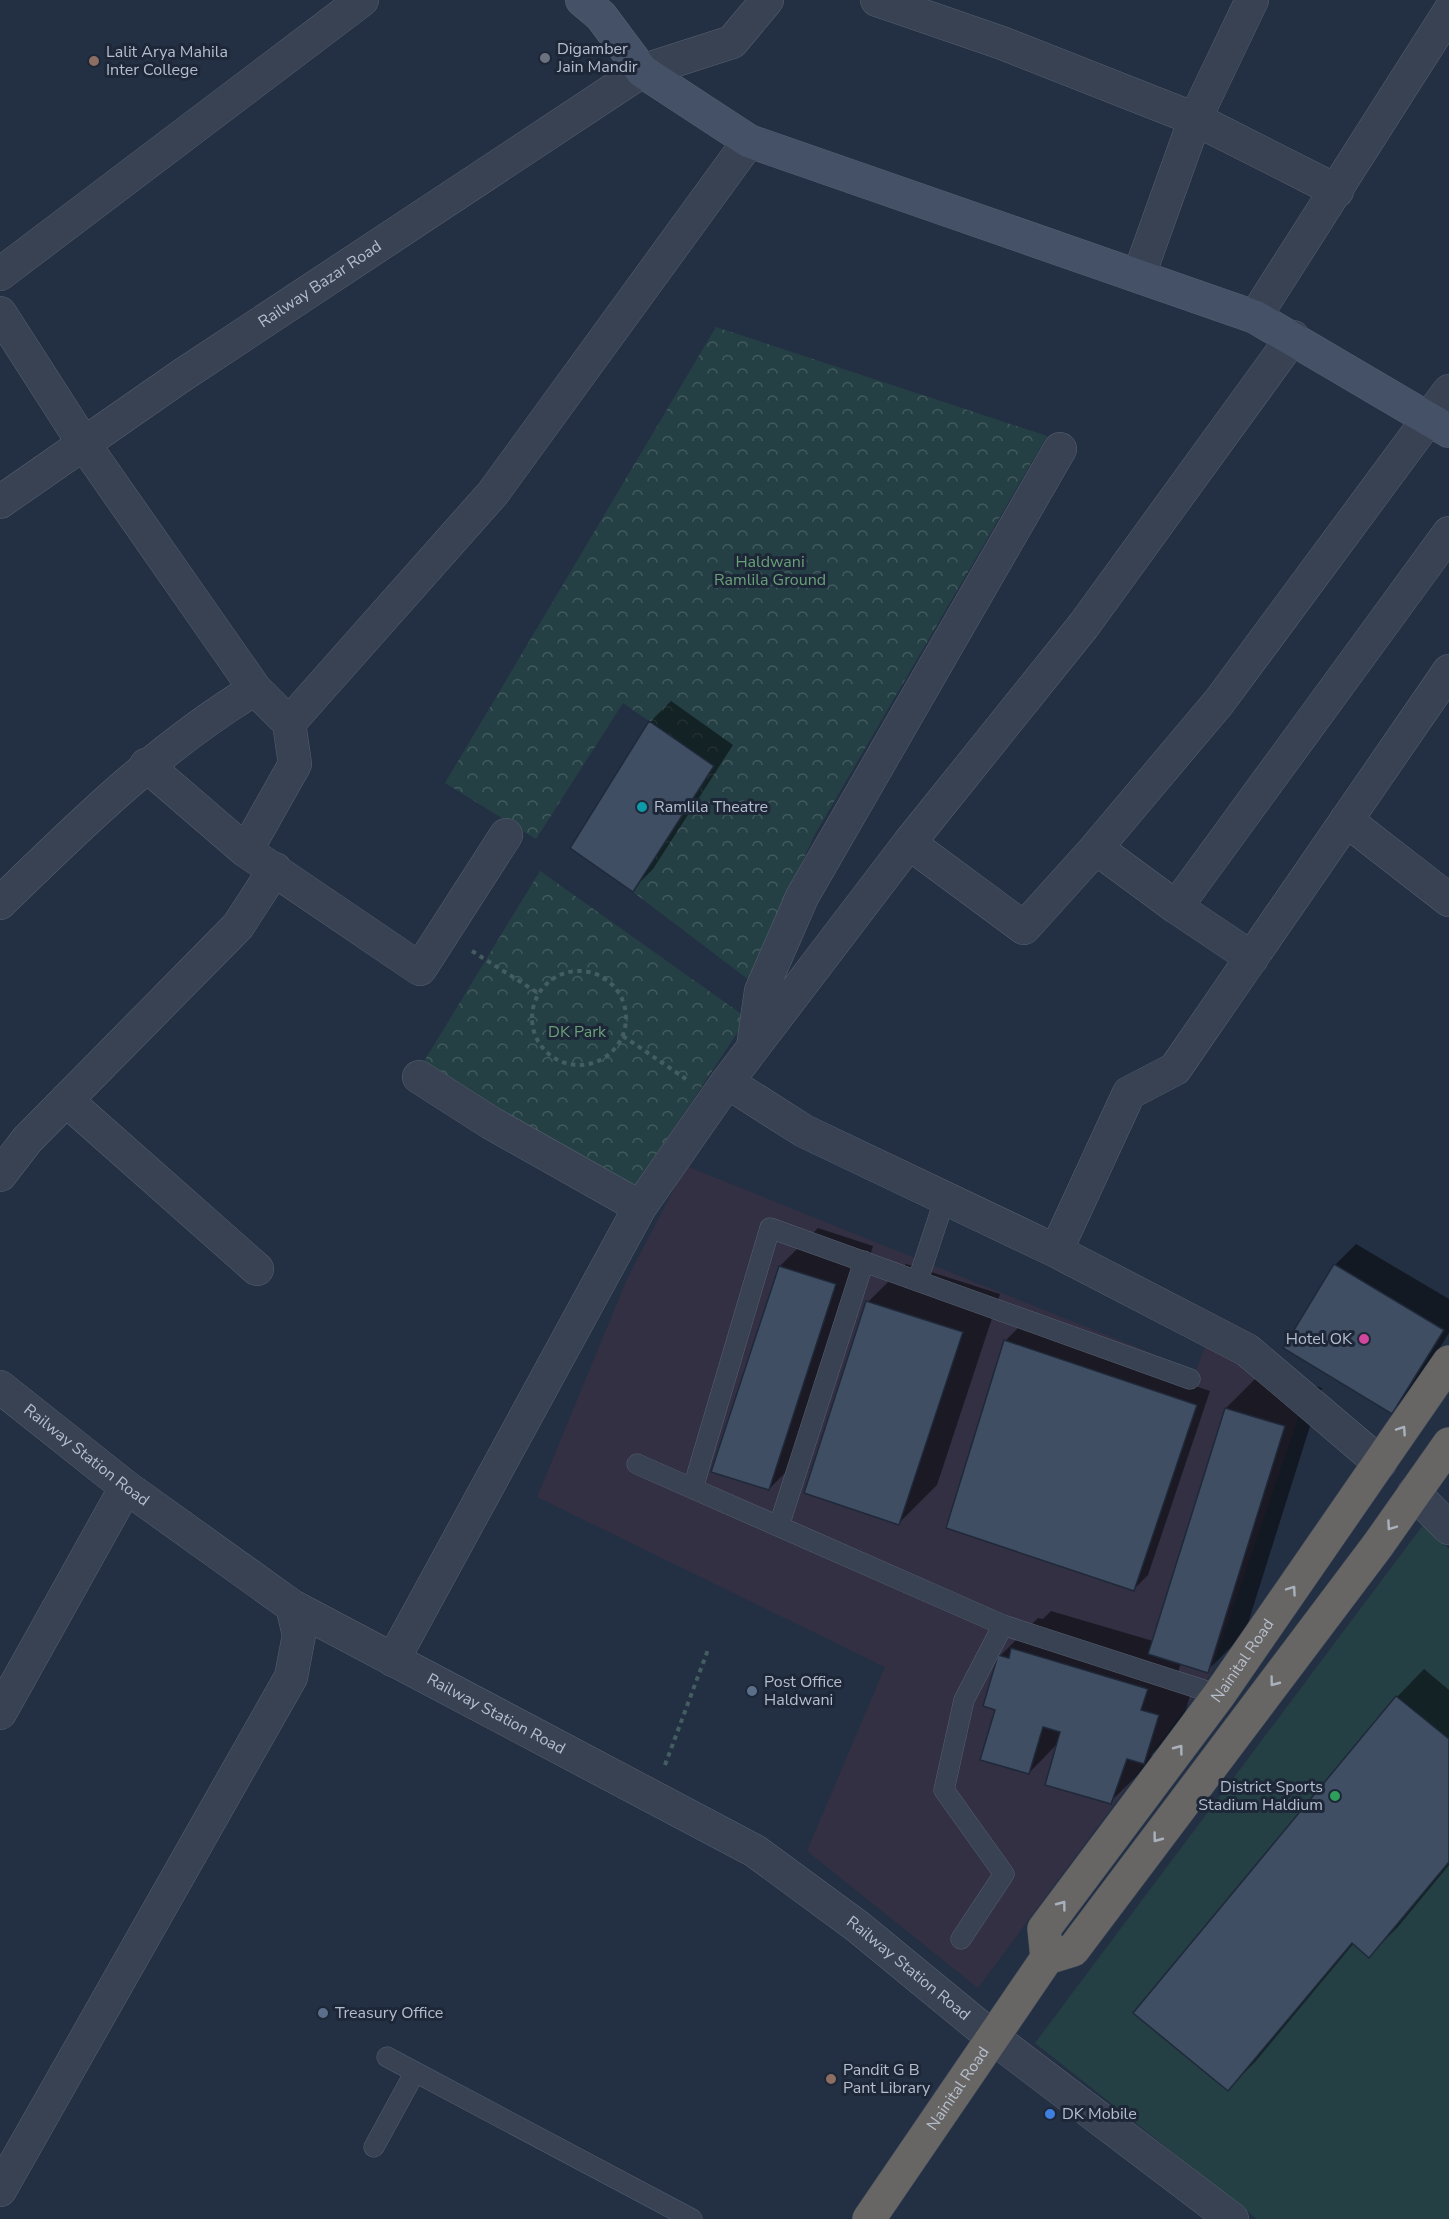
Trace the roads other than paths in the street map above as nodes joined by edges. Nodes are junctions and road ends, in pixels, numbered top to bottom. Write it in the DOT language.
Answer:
graph roads {
  1 [pos="362,0"];
  2 [pos="767,0"];
  3 [pos="1252,0"];
  4 [pos="891,2"];
  5 [pos="596,5"];
  6 [pos="1449,12"];
  7 [pos="642,71"];
  8 [pos="1195,119"];
  9 [pos="749,141"];
  10 [pos="1336,191"];
  11 [pos="0,274"];
  12 [pos="1139,275"];
  13 [pos="0,313"];
  14 [pos="1255,317"];
  15 [pos="1293,338"];
  16 [pos="1449,391"];
  17 [pos="1440,425"];
  18 [pos="84,444"];
  19 [pos="1060,449"];
  20 [pos="0,502"];
  21 [pos="1449,533"];
  22 [pos="1449,671"];
  23 [pos="255,689"];
  24 [pos="289,723"];
  25 [pos="146,765"];
  26 [pos="1346,820"];
  27 [pos="506,835"];
  28 [pos="909,843"];
  29 [pos="1096,848"];
  30 [pos="246,851"];
  31 [pos="275,869"];
  32 [pos="1449,900"];
  33 [pos="0,903"];
  34 [pos="1176,907"];
  35 [pos="1252,958"];
  36 [pos="752,1052"];
  37 [pos="419,1077"];
  38 [pos="720,1090"];
  39 [pos="66,1100"];
  40 [pos="0,1175"];
  41 [pos="945,1198"];
  42 [pos="640,1207"];
  43 [pos="1056,1251"];
  44 [pos="864,1261"];
  45 [pos="257,1269"];
  46 [pos="918,1280"];
  47 [pos="1449,1362"];
  48 [pos="1190,1379"];
  49 [pos="0,1387"];
  50 [pos="1449,1444"];
  51 [pos="1380,1463"];
  52 [pos="637,1464"];
  53 [pos="126,1487"];
  54 [pos="693,1488"];
  55 [pos="1414,1493"];
  56 [pos="779,1526"];
  57 [pos="1449,1528"];
  58 [pos="292,1606"];
  59 [pos="1003,1625"];
  60 [pos="393,1660"];
  61 [pos="1219,1695"];
  62 [pos="0,1713"];
  63 [pos="961,1939"];
  64 [pos="1047,1958"];
  65 [pos="992,2037"];
  66 [pos="387,2057"];
  67 [pos="415,2072"];
  68 [pos="374,2147"];
  69 [pos="0,2190"];
  70 [pos="692,2219"];
  71 [pos="869,2219"];
  72 [pos="1232,2219"];
  1 -- 11 [label="street"];
  2 -- 7 [label="street, Railway Bazar Road"];
  3 -- 8 [label="street"];
  4 -- 8 [label="street"];
  5 -- 7 [label="main road"];
  6 -- 10 [label="street"];
  7 -- 9 [label="main road"];
  7 -- 18 [label="street, Railway Bazar Road"];
  8 -- 10 [label="street"];
  8 -- 12 [label="street"];
  9 -- 12 [label="main road"];
  9 -- 24 [label="street"];
  10 -- 14 [label="street"];
  12 -- 14 [label="main road"];
  13 -- 18 [label="street"];
  14 -- 15 [label="main road"];
  15 -- 17 [label="main road"];
  15 -- 28 [label="street"];
  16 -- 17 [label="street"];
  17 -- 29 [label="street"];
  18 -- 20 [label="street, Railway Bazar Road"];
  18 -- 23 [label="street"];
  19 -- 36 [label="street"];
  21 -- 34 [label="street"];
  22 -- 26 [label="street"];
  23 -- 24 [label="street"];
  23 -- 25 [label="street"];
  24 -- 30 [label="street"];
  25 -- 30 [label="street"];
  25 -- 33 [label="street"];
  26 -- 32 [label="street"];
  26 -- 35 [label="street"];
  27 -- 31 [label="street"];
  28 -- 29 [label="street"];
  28 -- 36 [label="street"];
  29 -- 34 [label="street"];
  30 -- 31 [label="street"];
  31 -- 39 [label="street"];
  34 -- 35 [label="street"];
  35 -- 43 [label="street"];
  36 -- 38 [label="street"];
  37 -- 42 [label="street"];
  38 -- 41 [label="street"];
  38 -- 42 [label="street"];
  39 -- 40 [label="street"];
  39 -- 45 [label="street"];
  41 -- 43 [label="street"];
  41 -- 46 [label="lane"];
  42 -- 60 [label="street"];
  43 -- 51 [label="street"];
  44 -- 46 [label="lane"];
  44 -- 54 [label="lane"];
  44 -- 56 [label="lane"];
  46 -- 48 [label="lane"];
  51 -- 47 [label="highway, Nainital Road, one-way"];
  49 -- 53 [label="street, Railway Station Road"];
  50 -- 55 [label="highway"];
  51 -- 55 [label="highway"];
  61 -- 51 [label="highway, Nainital Road, one-way"];
  52 -- 54 [label="lane"];
  53 -- 58 [label="street, Railway Station Road"];
  53 -- 62 [label="street"];
  54 -- 56 [label="lane"];
  55 -- 57 [label="street"];
  55 -- 64 [label="highway, one-way"];
  56 -- 59 [label="lane"];
  58 -- 60 [label="street, Railway Station Road"];
  58 -- 69 [label="street"];
  59 -- 61 [label="lane"];
  59 -- 63 [label="lane"];
  60 -- 65 [label="street, Railway Station Road"];
  64 -- 61 [label="highway, Nainital Road, one-way"];
  64 -- 65 [label="highway, Nainital Road"];
  65 -- 71 [label="highway, Nainital Road"];
  65 -- 72 [label="street, Railway Station Road"];
  66 -- 67 [label="lane"];
  67 -- 68 [label="lane"];
  67 -- 70 [label="lane"];
}
